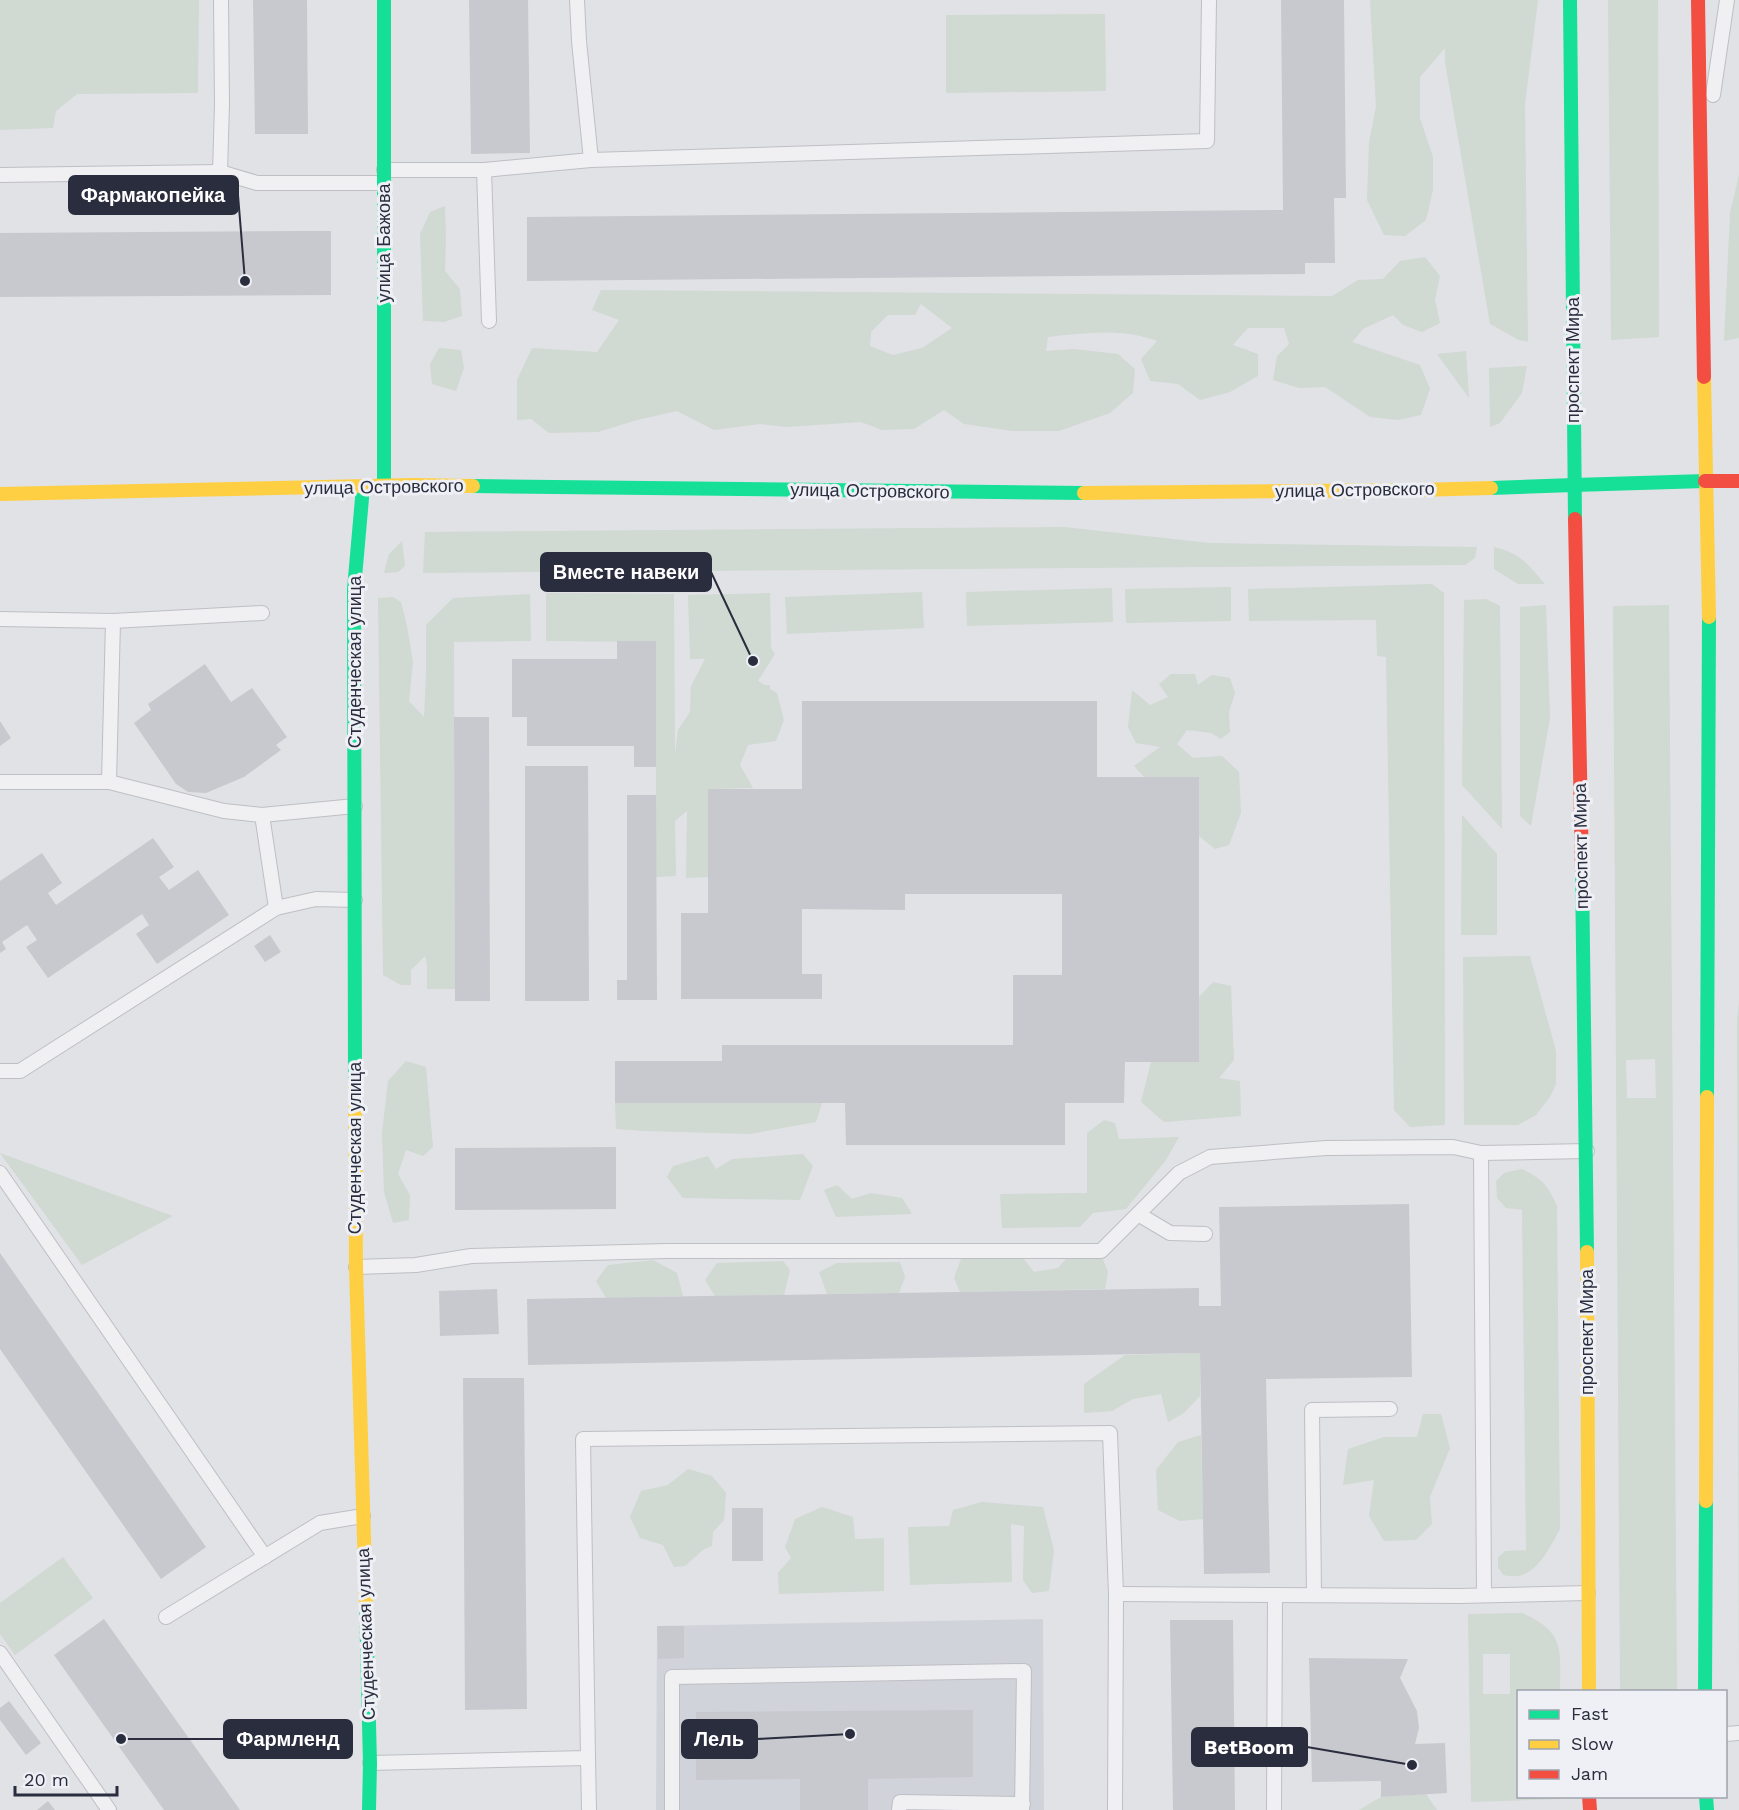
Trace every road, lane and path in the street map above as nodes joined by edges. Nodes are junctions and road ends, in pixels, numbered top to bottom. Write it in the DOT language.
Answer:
graph roads {
  1 [pos="221,0"];
  2 [pos="384,0"];
  3 [pos="577,0"];
  4 [pos="1209,0"];
  5 [pos="1570,0"];
  6 [pos="1698,0"];
  7 [pos="1727,0"];
  8 [pos="591,160"];
  9 [pos="484,170"];
  10 [pos="220,172"];
  11 [pos="0,175"];
  12 [pos="384,176"];
  13 [pos="1701,183"];
  14 [pos="489,321"];
  15 [pos="1705,481"];
  16 [pos="1739,482"];
  17 [pos="1574,485"];
  18 [pos="384,486"];
  19 [pos="363,487"];
  20 [pos="0,494"];
  21 [pos="262,613"];
  22 [pos="0,619"];
  23 [pos="113,621"];
  24 [pos="109,782"];
  25 [pos="0,783"];
  26 [pos="355,806"];
  27 [pos="262,815"];
  28 [pos="355,900"];
  29 [pos="276,908"];
  30 [pos="0,1071"];
  31 [pos="1587,1151"];
  32 [pos="1481,1153"];
  33 [pos="0,1173"];
  34 [pos="1138,1214"];
  35 [pos="1205,1234"];
  36 [pos="356,1267"];
  37 [pos="1390,1409"];
  38 [pos="363,1516"];
  39 [pos="265,1557"];
  40 [pos="1588,1593"];
  41 [pos="1116,1594"];
  42 [pos="1275,1595"];
  43 [pos="1314,1595"];
  44 [pos="1484,1596"];
  45 [pos="166,1617"];
  46 [pos="0,1653"];
  47 [pos="1589,1690"];
  48 [pos="1705,1690"];
  49 [pos="588,1758"];
  50 [pos="370,1763"];
  51 [pos="1022,1807"];
  52 [pos="109,1810"];
  53 [pos="369,1810"];
  54 [pos="589,1810"];
  55 [pos="672,1810"];
  56 [pos="899,1810"];
  57 [pos="1115,1810"];
  58 [pos="1274,1810"];
  1 -- 10 [label="lane"];
  2 -- 12 [label="main road, улица Бажова"];
  3 -- 8 [label="lane"];
  4 -- 8 [label="lane"];
  5 -- 17 [label="main road, проспект Мира"];
  6 -- 13 [label="main road"];
  7 -- 13 [label="lane"];
  8 -- 9 [label="lane"];
  9 -- 12 [label="lane"];
  9 -- 14 [label="lane"];
  10 -- 11 [label="lane"];
  10 -- 12 [label="lane"];
  12 -- 18 [label="main road, улица Бажова"];
  13 -- 15 [label="main road"];
  15 -- 16 [label="main road, улица Островского"];
  15 -- 17 [label="main road, улица Островского"];
  15 -- 48 [label="main road"];
  17 -- 18 [label="main road, улица Островского"];
  17 -- 31 [label="main road, проспект Мира"];
  18 -- 19 [label="main road, улица Островского"];
  19 -- 20 [label="main road, улица Островского"];
  19 -- 26 [label="main road, Студенческая улица"];
  21 -- 23 [label="lane"];
  22 -- 23 [label="lane"];
  23 -- 24 [label="lane"];
  24 -- 25 [label="lane"];
  24 -- 27 [label="lane"];
  26 -- 27 [label="lane"];
  26 -- 28 [label="main road, Студенческая улица"];
  27 -- 29 [label="lane"];
  28 -- 29 [label="lane"];
  28 -- 36 [label="main road, Студенческая улица"];
  29 -- 30 [label="lane"];
  31 -- 32 [label="lane"];
  31 -- 40 [label="main road, проспект Мира"];
  32 -- 34 [label="lane"];
  32 -- 44 [label="lane"];
  33 -- 39 [label="lane"];
  34 -- 35 [label="lane"];
  34 -- 36 [label="lane"];
  36 -- 38 [label="main road, Студенческая улица"];
  37 -- 43 [label="lane"];
  38 -- 39 [label="lane"];
  38 -- 50 [label="main road, Студенческая улица"];
  39 -- 45 [label="lane"];
  40 -- 44 [label="lane"];
  40 -- 47 [label="main road, проспект Мира"];
  41 -- 42 [label="lane"];
  41 -- 49 [label="lane"];
  41 -- 57 [label="lane"];
  42 -- 43 [label="lane"];
  42 -- 58 [label="lane"];
  43 -- 44 [label="lane"];
  46 -- 52 [label="lane"];
  49 -- 50 [label="lane"];
  49 -- 54 [label="lane"];
  50 -- 53 [label="main road, Студенческая улица"];
  51 -- 55 [label="lane"];
  51 -- 56 [label="lane"];
}
